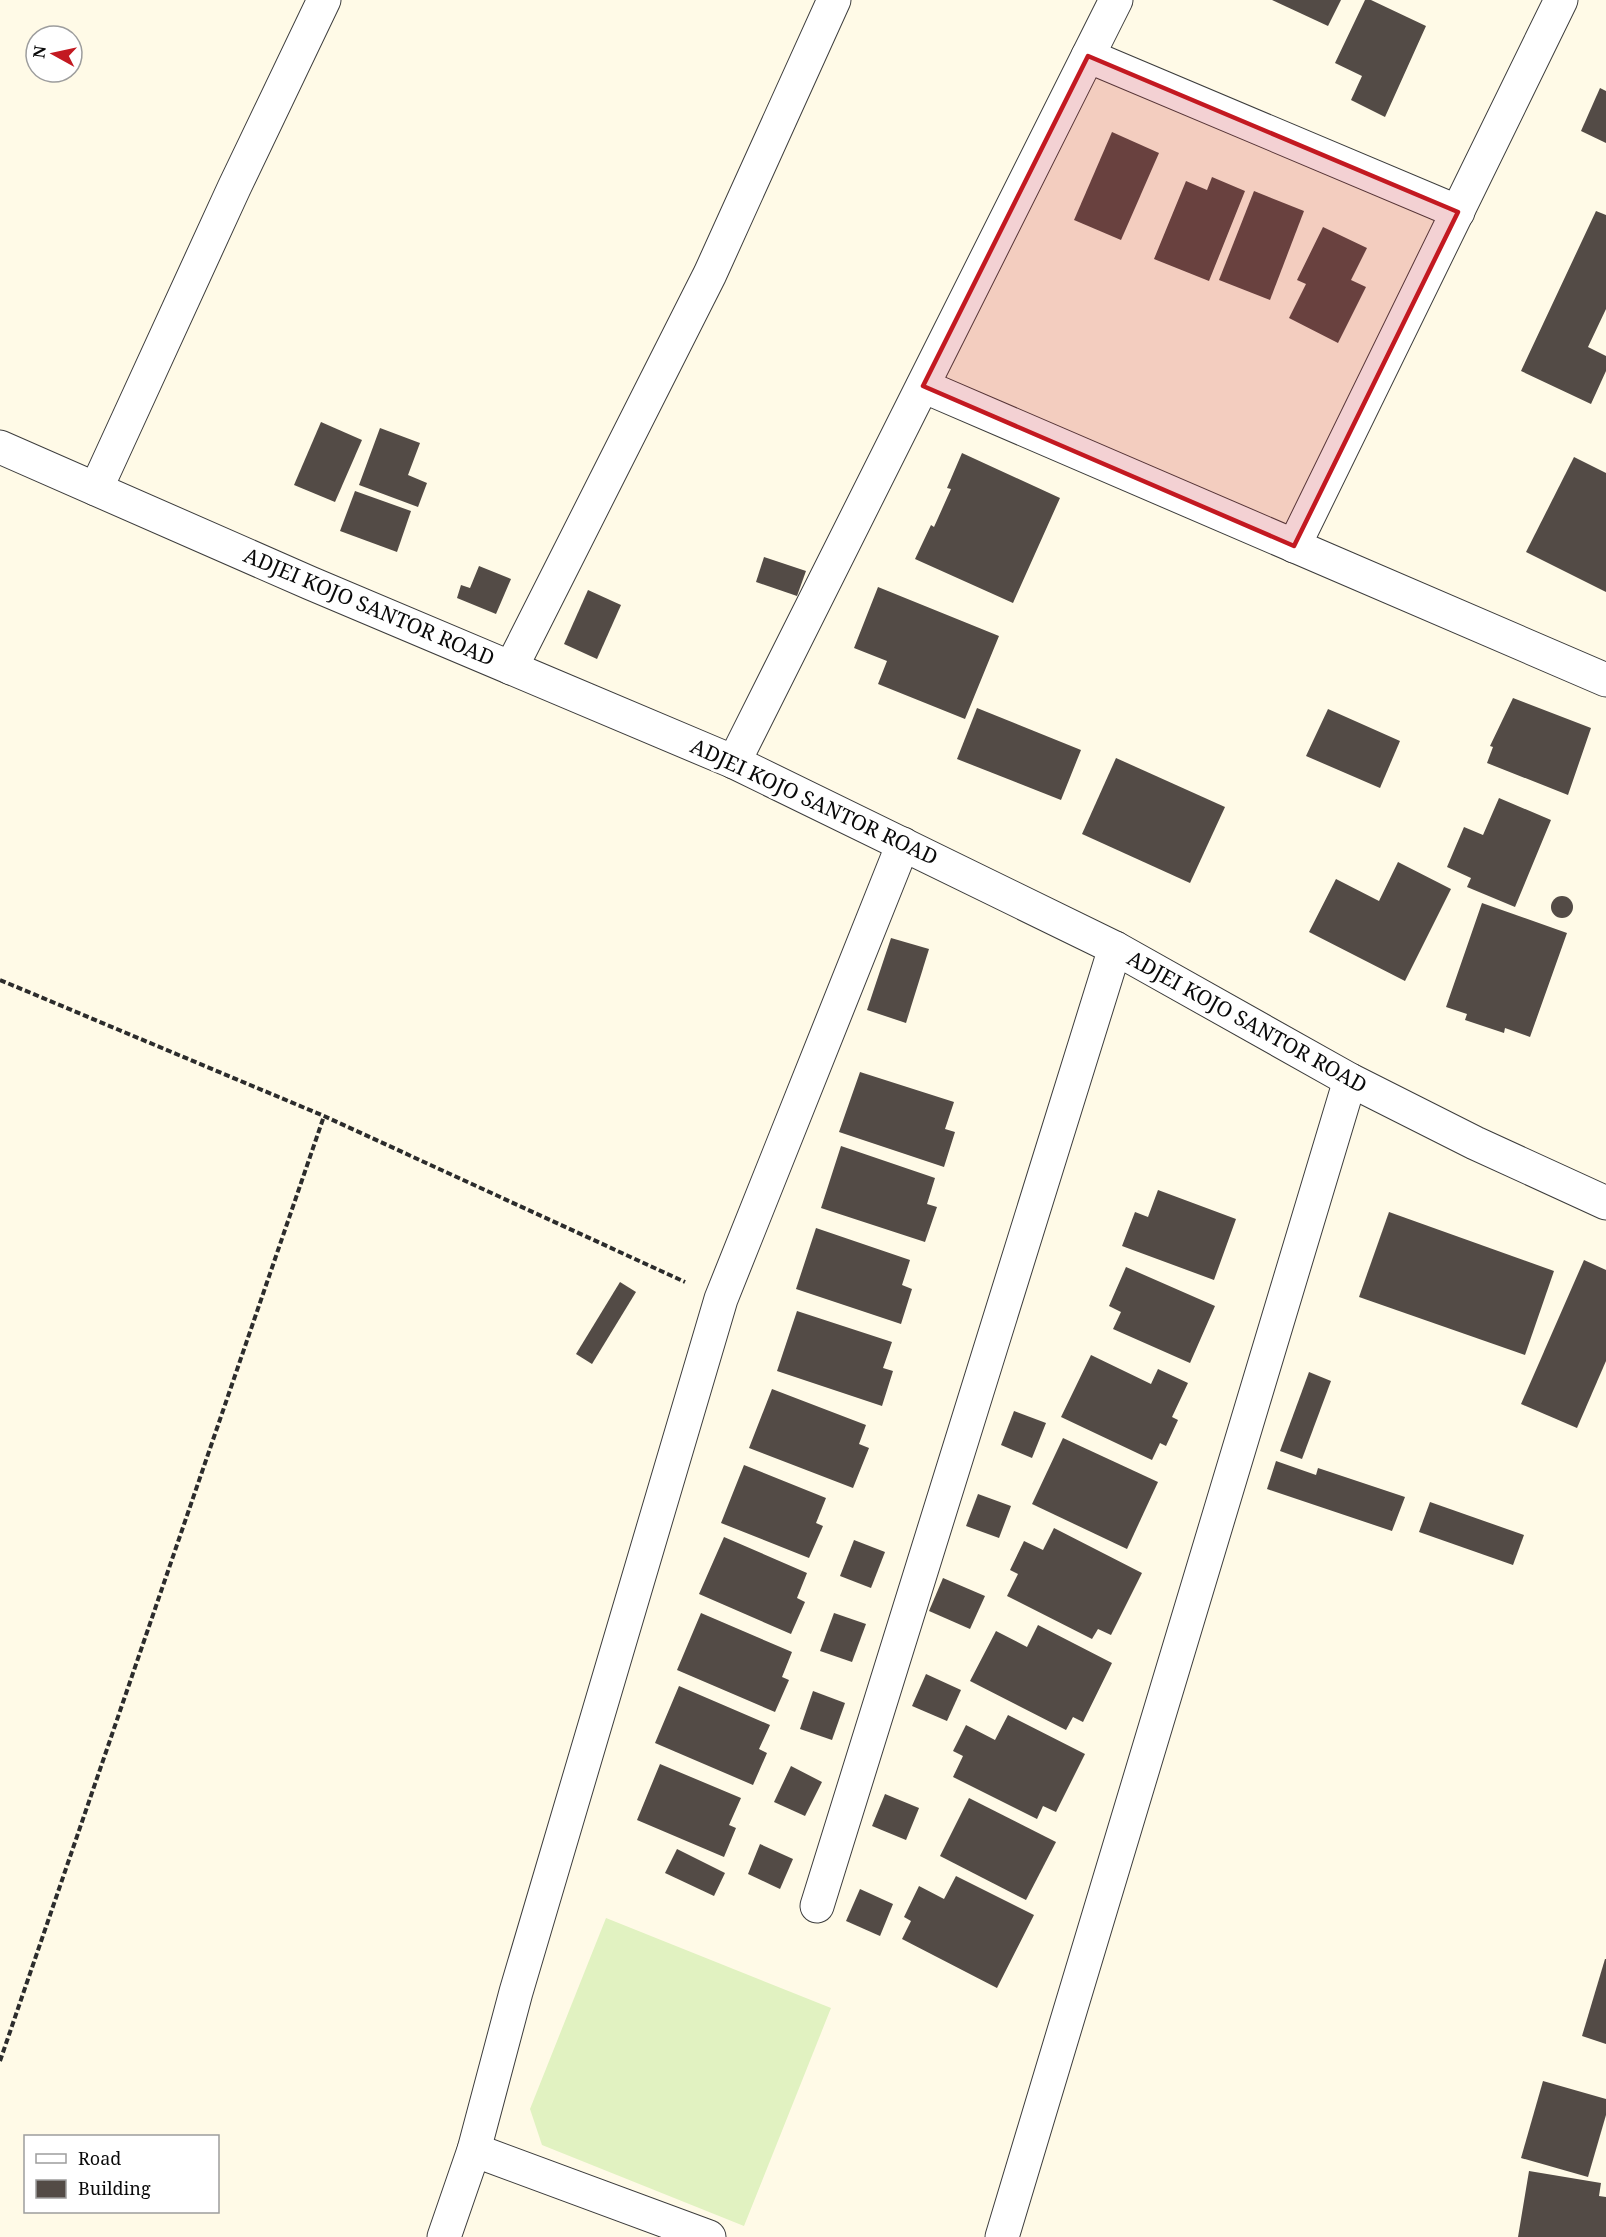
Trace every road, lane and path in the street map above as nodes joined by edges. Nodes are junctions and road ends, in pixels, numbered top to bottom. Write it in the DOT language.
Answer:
graph roads {
  1 [pos="324,0"];
  2 [pos="834,0"];
  3 [pos="1116,0"];
  4 [pos="1561,0"];
  5 [pos="1088,56"];
  6 [pos="1458,212"];
  7 [pos="923,386"];
  8 [pos="0,447"];
  9 [pos="96,489"];
  10 [pos="1294,546"];
  11 [pos="511,668"];
  12 [pos="1606,680"];
  13 [pos="734,762"];
  14 [pos="903,844"];
  15 [pos="1115,948"];
  16 [pos="0,980"];
  17 [pos="1350,1080"];
  18 [pos="324,1116"];
  19 [pos="1606,1203"];
  20 [pos="721,1299"];
  21 [pos="816,1906"];
  22 [pos="0,2061"];
  23 [pos="474,2150"];
  24 [pos="444,2237"];
  25 [pos="709,2237"];
  26 [pos="1002,2237"];
  1 -- 9 [label="street"];
  2 -- 11 [label="street"];
  3 -- 5 [label="street"];
  4 -- 6 [label="street"];
  5 -- 6 [label="street"];
  5 -- 7 [label="street"];
  6 -- 10 [label="street"];
  7 -- 10 [label="street"];
  7 -- 13 [label="street"];
  8 -- 9 [label="street, ADJEI KOJO SANTOR ROAD"];
  9 -- 11 [label="street, ADJEI KOJO SANTOR ROAD"];
  10 -- 12 [label="street"];
  11 -- 13 [label="street, ADJEI KOJO SANTOR ROAD"];
  13 -- 14 [label="street, ADJEI KOJO SANTOR ROAD"];
  14 -- 15 [label="street, ADJEI KOJO SANTOR ROAD"];
  14 -- 20 [label="street"];
  15 -- 17 [label="street, ADJEI KOJO SANTOR ROAD"];
  15 -- 21 [label="street"];
  16 -- 18 [label="path"];
  17 -- 19 [label="street, ADJEI KOJO SANTOR ROAD"];
  17 -- 26 [label="street"];
  18 -- 20 [label="path"];
  18 -- 22 [label="path"];
  20 -- 23 [label="street"];
  23 -- 24 [label="street"];
  23 -- 25 [label="street"];
}
